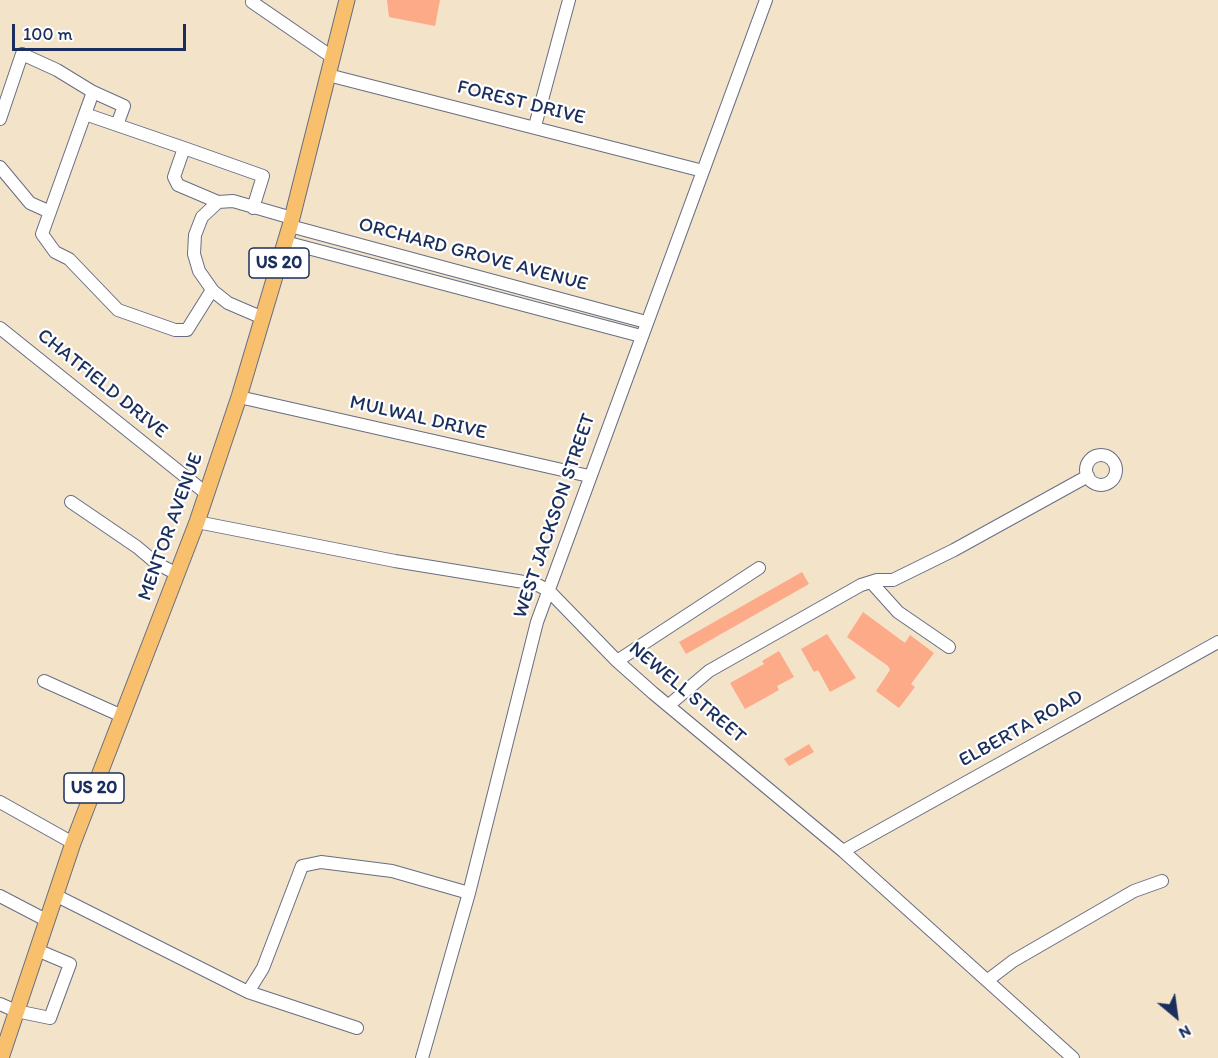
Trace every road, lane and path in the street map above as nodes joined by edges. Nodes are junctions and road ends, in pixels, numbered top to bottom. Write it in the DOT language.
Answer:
graph roads {
  1 [pos="253,0"];
  2 [pos="347,0"];
  3 [pos="569,0"];
  4 [pos="766,0"];
  5 [pos="332,57"];
  6 [pos="328,75"];
  7 [pos="93,92"];
  8 [pos="85,114"];
  9 [pos="0,119"];
  10 [pos="117,125"];
  11 [pos="535,126"];
  12 [pos="184,148"];
  13 [pos="0,167"];
  14 [pos="704,171"];
  15 [pos="218,202"];
  16 [pos="253,208"];
  17 [pos="50,212"];
  18 [pos="291,222"];
  19 [pos="285,242"];
  20 [pos="212,290"];
  21 [pos="263,318"];
  22 [pos="646,322"];
  23 [pos="0,328"];
  24 [pos="641,336"];
  25 [pos="239,397"];
  26 [pos="589,476"];
  27 [pos="1088,476"];
  28 [pos="207,494"];
  29 [pos="71,502"];
  30 [pos="197,522"];
  31 [pos="759,568"];
  32 [pos="177,574"];
  33 [pos="872,582"];
  34 [pos="549,591"];
  35 [pos="1218,642"];
  36 [pos="949,647"];
  37 [pos="617,661"];
  38 [pos="44,681"];
  39 [pos="669,705"];
  40 [pos="122,716"];
  41 [pos="0,802"];
  42 [pos="73,843"];
  43 [pos="843,851"];
  44 [pos="1162,881"];
  45 [pos="469,894"];
  46 [pos="55,895"];
  47 [pos="0,896"];
  48 [pos="46,920"];
  49 [pos="37,950"];
  50 [pos="988,980"];
  51 [pos="248,992"];
  52 [pos="0,1004"];
  53 [pos="16,1011"];
  54 [pos="357,1028"];
  55 [pos="2,1058"];
  56 [pos="422,1058"];
  57 [pos="1073,1058"];
  1 -- 5 [label="street"];
  2 -- 5 [label="main road, MENTOR AVENUE / US 20"];
  3 -- 11 [label="street"];
  4 -- 14 [label="street, WEST JACKSON STREET"];
  5 -- 6 [label="main road, MENTOR AVENUE / US 20"];
  6 -- 11 [label="street, FOREST DRIVE"];
  6 -- 18 [label="main road, MENTOR AVENUE / US 20"];
  7 -- 8 [label="street"];
  7 -- 9 [label="street"];
  7 -- 10 [label="street"];
  8 -- 10 [label="street"];
  8 -- 17 [label="street"];
  10 -- 12 [label="street"];
  11 -- 14 [label="street, FOREST DRIVE"];
  12 -- 15 [label="street, ORCHARD GROVE AVENUE"];
  12 -- 16 [label="street"];
  13 -- 17 [label="street"];
  14 -- 22 [label="street, WEST JACKSON STREET"];
  15 -- 16 [label="street, ORCHARD GROVE AVENUE"];
  15 -- 20 [label="street"];
  16 -- 18 [label="street, ORCHARD GROVE AVENUE"];
  17 -- 20 [label="street"];
  18 -- 19 [label="main road, MENTOR AVENUE / US 20"];
  18 -- 22 [label="street, ORCHARD GROVE AVENUE"];
  19 -- 21 [label="main road, MENTOR AVENUE / US 20"];
  19 -- 24 [label="street, ORCHARD GROVE AVENUE"];
  20 -- 21 [label="street"];
  21 -- 25 [label="main road, MENTOR AVENUE / US 20"];
  22 -- 24 [label="street, WEST JACKSON STREET"];
  23 -- 28 [label="street, CHATFIELD DRIVE"];
  24 -- 26 [label="street, WEST JACKSON STREET"];
  25 -- 26 [label="street, MULWAL DRIVE"];
  25 -- 28 [label="main road, MENTOR AVENUE / US 20"];
  26 -- 34 [label="street, WEST JACKSON STREET"];
  27 -- 33 [label="street"];
  28 -- 30 [label="main road, MENTOR AVENUE / US 20"];
  29 -- 32 [label="street"];
  30 -- 32 [label="main road, MENTOR AVENUE / US 20"];
  30 -- 34 [label="street, NEWELL STREET"];
  31 -- 37 [label="street"];
  32 -- 40 [label="main road, MENTOR AVENUE / US 20"];
  33 -- 36 [label="street"];
  33 -- 39 [label="street"];
  34 -- 37 [label="street, NEWELL STREET"];
  34 -- 45 [label="street, WEST JACKSON STREET"];
  35 -- 43 [label="street, ELBERTA ROAD"];
  37 -- 39 [label="street, NEWELL STREET"];
  38 -- 40 [label="street"];
  39 -- 43 [label="street, NEWELL STREET"];
  40 -- 42 [label="main road, MENTOR AVENUE / US 20"];
  41 -- 42 [label="street"];
  42 -- 46 [label="main road, MENTOR AVENUE / US 20"];
  43 -- 50 [label="street, NEWELL STREET"];
  44 -- 50 [label="street"];
  45 -- 51 [label="street"];
  45 -- 56 [label="street, WEST JACKSON STREET"];
  46 -- 48 [label="main road, MENTOR AVENUE / US 20"];
  46 -- 51 [label="street"];
  47 -- 48 [label="street"];
  48 -- 49 [label="main road, MENTOR AVENUE / US 20"];
  49 -- 53 [label="main road, MENTOR AVENUE / US 20"];
  49 -- 53 [label="street"];
  50 -- 57 [label="street, NEWELL STREET"];
  51 -- 54 [label="street"];
  52 -- 53 [label="street"];
  53 -- 55 [label="main road, MENTOR AVENUE / US 20"];
}
